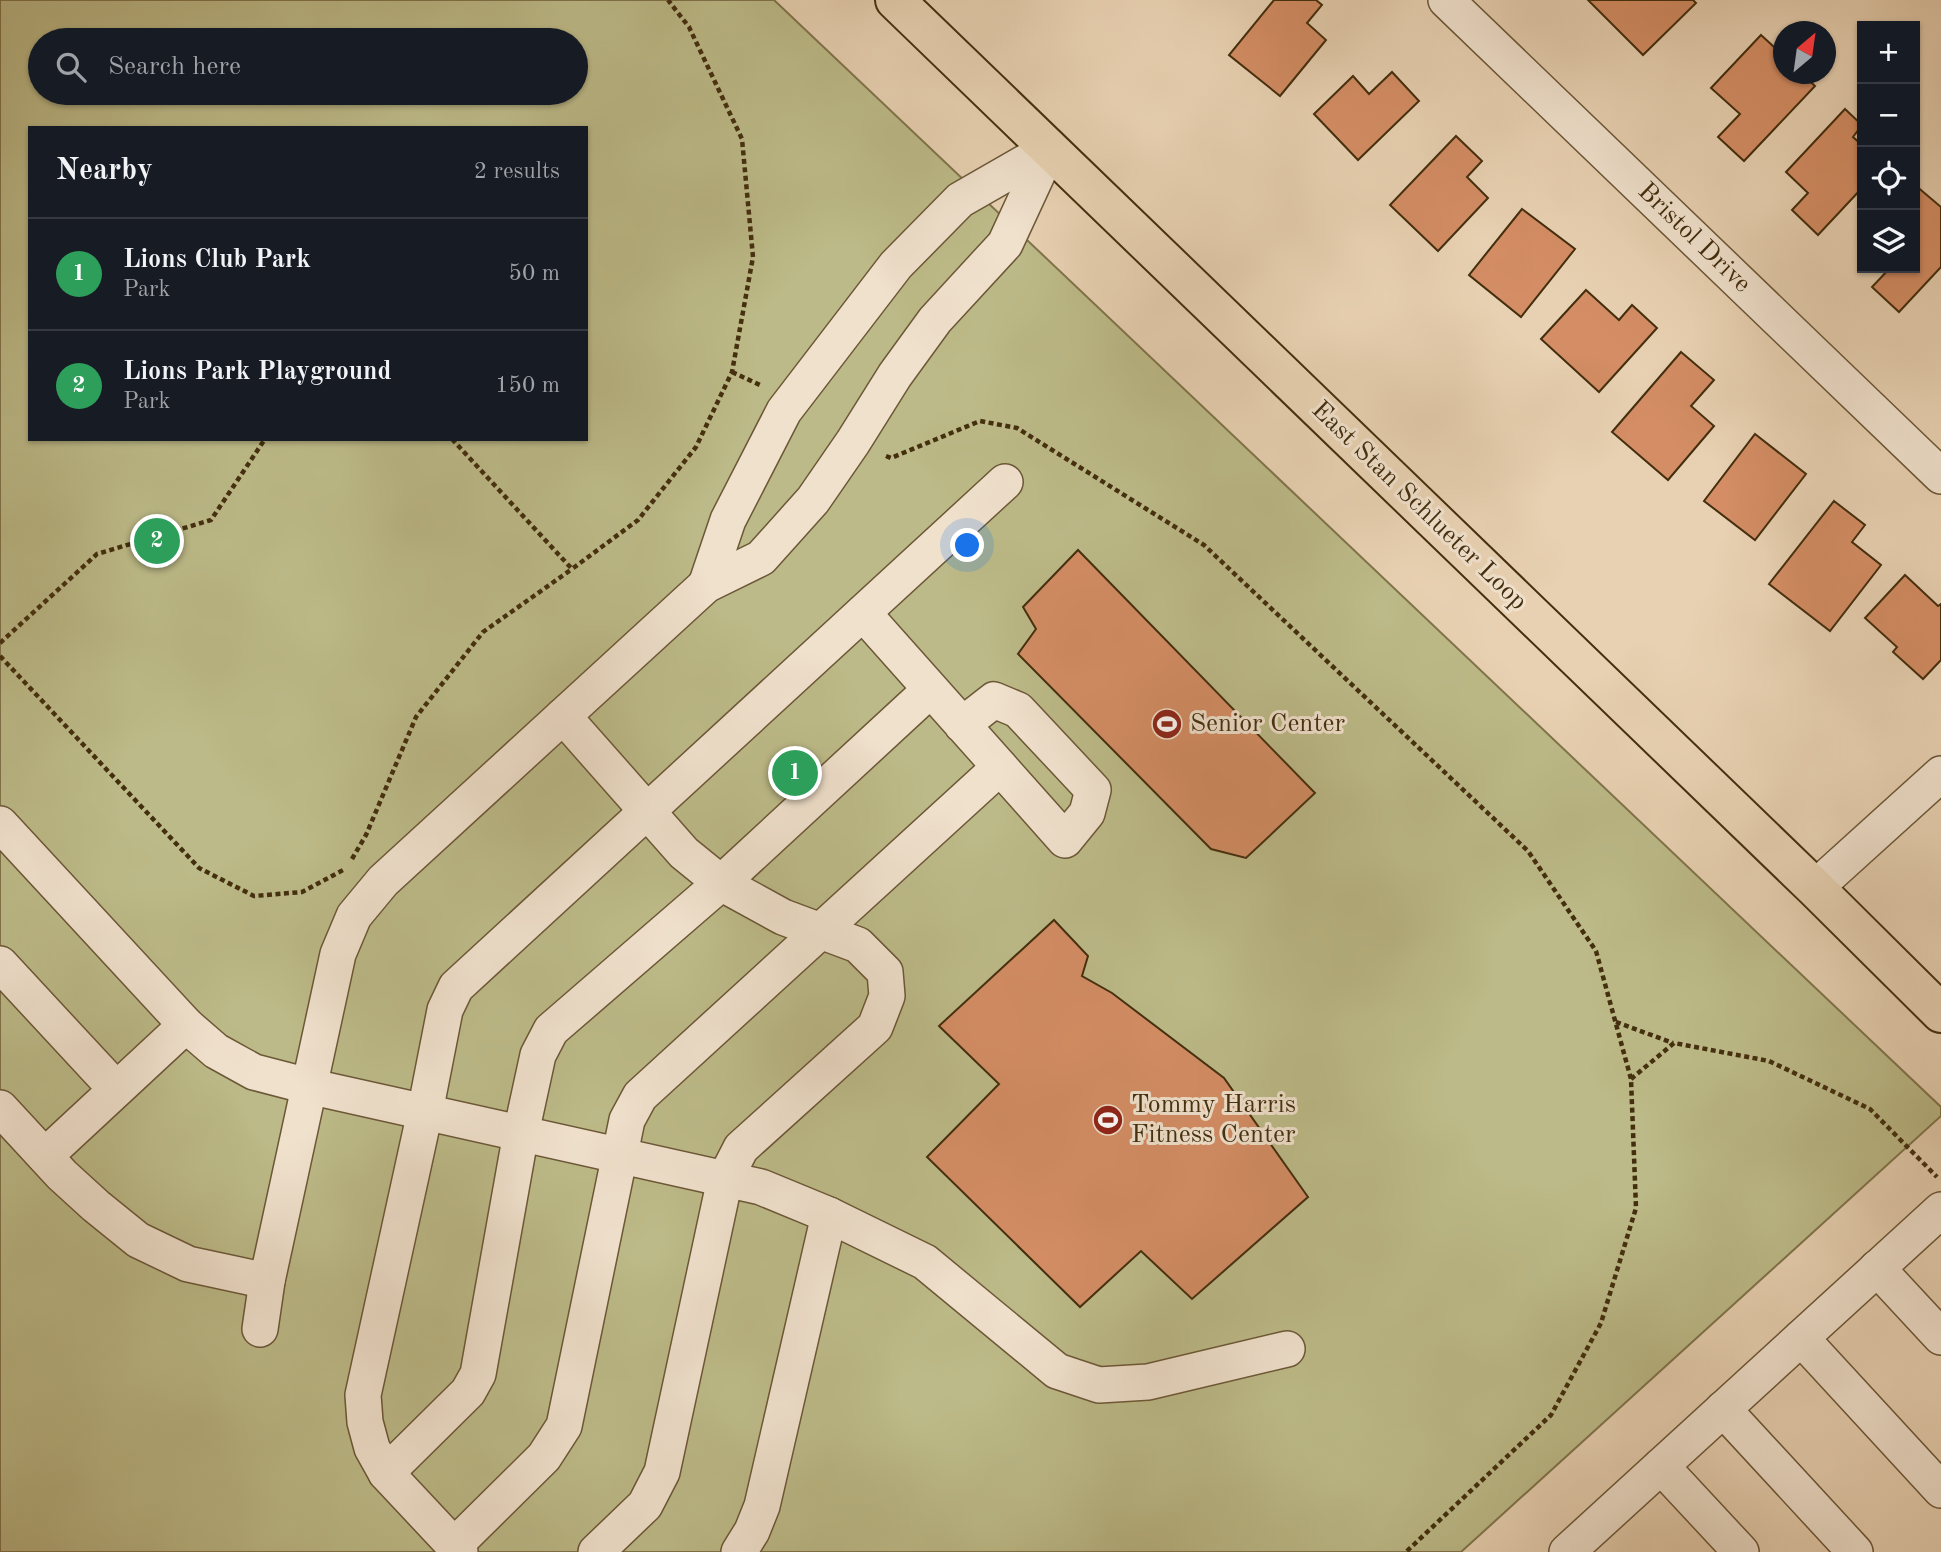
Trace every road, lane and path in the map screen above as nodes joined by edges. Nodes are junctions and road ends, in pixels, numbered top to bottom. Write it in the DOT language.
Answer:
graph roads {
  1 [pos="668,0"];
  2 [pos="895,0"];
  3 [pos="1446,0"];
  4 [pos="1049,149"];
  5 [pos="732,372"];
  6 [pos="791,401"];
  7 [pos="264,441"];
  8 [pos="454,441"];
  9 [pos="853,442"];
  10 [pos="1941,476"];
  11 [pos="1005,482"];
  12 [pos="572,569"];
  13 [pos="706,585"];
  14 [pos="863,613"];
  15 [pos="0,643"];
  16 [pos="0,656"];
  17 [pos="930,690"];
  18 [pos="563,716"];
  19 [pos="962,725"];
  20 [pos="1000,768"];
  21 [pos="1941,774"];
  22 [pos="647,812"];
  23 [pos="0,824"];
  24 [pos="721,883"];
  25 [pos="1815,888"];
  26 [pos="820,930"];
  27 [pos="0,964"];
  28 [pos="1941,1013"];
  29 [pos="1616,1022"];
  30 [pos="186,1025"];
  31 [pos="1674,1043"];
  32 [pos="1631,1079"];
  33 [pos="308,1086"];
  34 [pos="116,1089"];
  35 [pos="0,1108"];
  36 [pos="425,1112"];
  37 [pos="521,1133"];
  38 [pos="620,1155"];
  39 [pos="45,1156"];
  40 [pos="725,1179"];
  41 [pos="1941,1182"];
  42 [pos="1941,1210"];
  43 [pos="829,1215"];
  44 [pos="1877,1268"];
  45 [pos="267,1280"];
  46 [pos="260,1329"];
  47 [pos="1941,1337"];
  48 [pos="1801,1338"];
  49 [pos="1287,1349"];
  50 [pos="1723,1409"];
  51 [pos="1661,1466"];
  52 [pos="386,1473"];
  53 [pos="1941,1490"];
  54 [pos="457,1549"];
  55 [pos="596,1552"];
  56 [pos="739,1552"];
  57 [pos="1406,1552"];
  58 [pos="1567,1552"];
  59 [pos="1741,1552"];
  60 [pos="1855,1552"];
  1 -- 5 [label="path"];
  2 -- 4 [label="main road, East Stan Schlueter Loop"];
  3 -- 10 [label="street, Bristol Drive"];
  4 -- 6 [label="street"];
  4 -- 9 [label="street"];
  4 -- 25 [label="main road, East Stan Schlueter Loop"];
  5 -- 6 [label="path"];
  5 -- 12 [label="path"];
  6 -- 13 [label="street"];
  7 -- 15 [label="path"];
  8 -- 12 [label="path"];
  9 -- 13 [label="street"];
  9 -- 29 [label="path"];
  11 -- 14 [label="street"];
  12 -- 16 [label="path"];
  13 -- 18 [label="street"];
  14 -- 17 [label="street"];
  14 -- 22 [label="street"];
  17 -- 19 [label="street"];
  17 -- 24 [label="street"];
  18 -- 22 [label="street"];
  18 -- 33 [label="street"];
  19 -- 20 [label="street"];
  19 -- 20 [label="street"];
  20 -- 26 [label="street"];
  21 -- 25 [label="street"];
  22 -- 24 [label="street"];
  22 -- 36 [label="street"];
  23 -- 30 [label="street"];
  24 -- 26 [label="street"];
  24 -- 37 [label="street"];
  25 -- 28 [label="main road, East Stan Schlueter Loop"];
  26 -- 38 [label="street"];
  26 -- 40 [label="street"];
  27 -- 34 [label="street"];
  29 -- 31 [label="path"];
  29 -- 32 [label="path"];
  30 -- 33 [label="street"];
  30 -- 34 [label="street"];
  31 -- 32 [label="path"];
  31 -- 41 [label="path"];
  32 -- 57 [label="path"];
  33 -- 36 [label="street"];
  33 -- 45 [label="street"];
  34 -- 39 [label="street"];
  35 -- 39 [label="street"];
  36 -- 37 [label="street"];
  36 -- 52 [label="street"];
  37 -- 38 [label="street"];
  37 -- 52 [label="street"];
  38 -- 40 [label="street"];
  38 -- 54 [label="street"];
  39 -- 45 [label="street"];
  40 -- 43 [label="street"];
  40 -- 55 [label="street"];
  42 -- 44 [label="street"];
  43 -- 49 [label="street"];
  43 -- 56 [label="street"];
  44 -- 47 [label="street"];
  44 -- 48 [label="street"];
  45 -- 46 [label="street"];
  48 -- 50 [label="street"];
  48 -- 53 [label="street"];
  50 -- 51 [label="street"];
  50 -- 60 [label="street"];
  51 -- 58 [label="street"];
  51 -- 59 [label="street"];
  52 -- 54 [label="street"];
}
